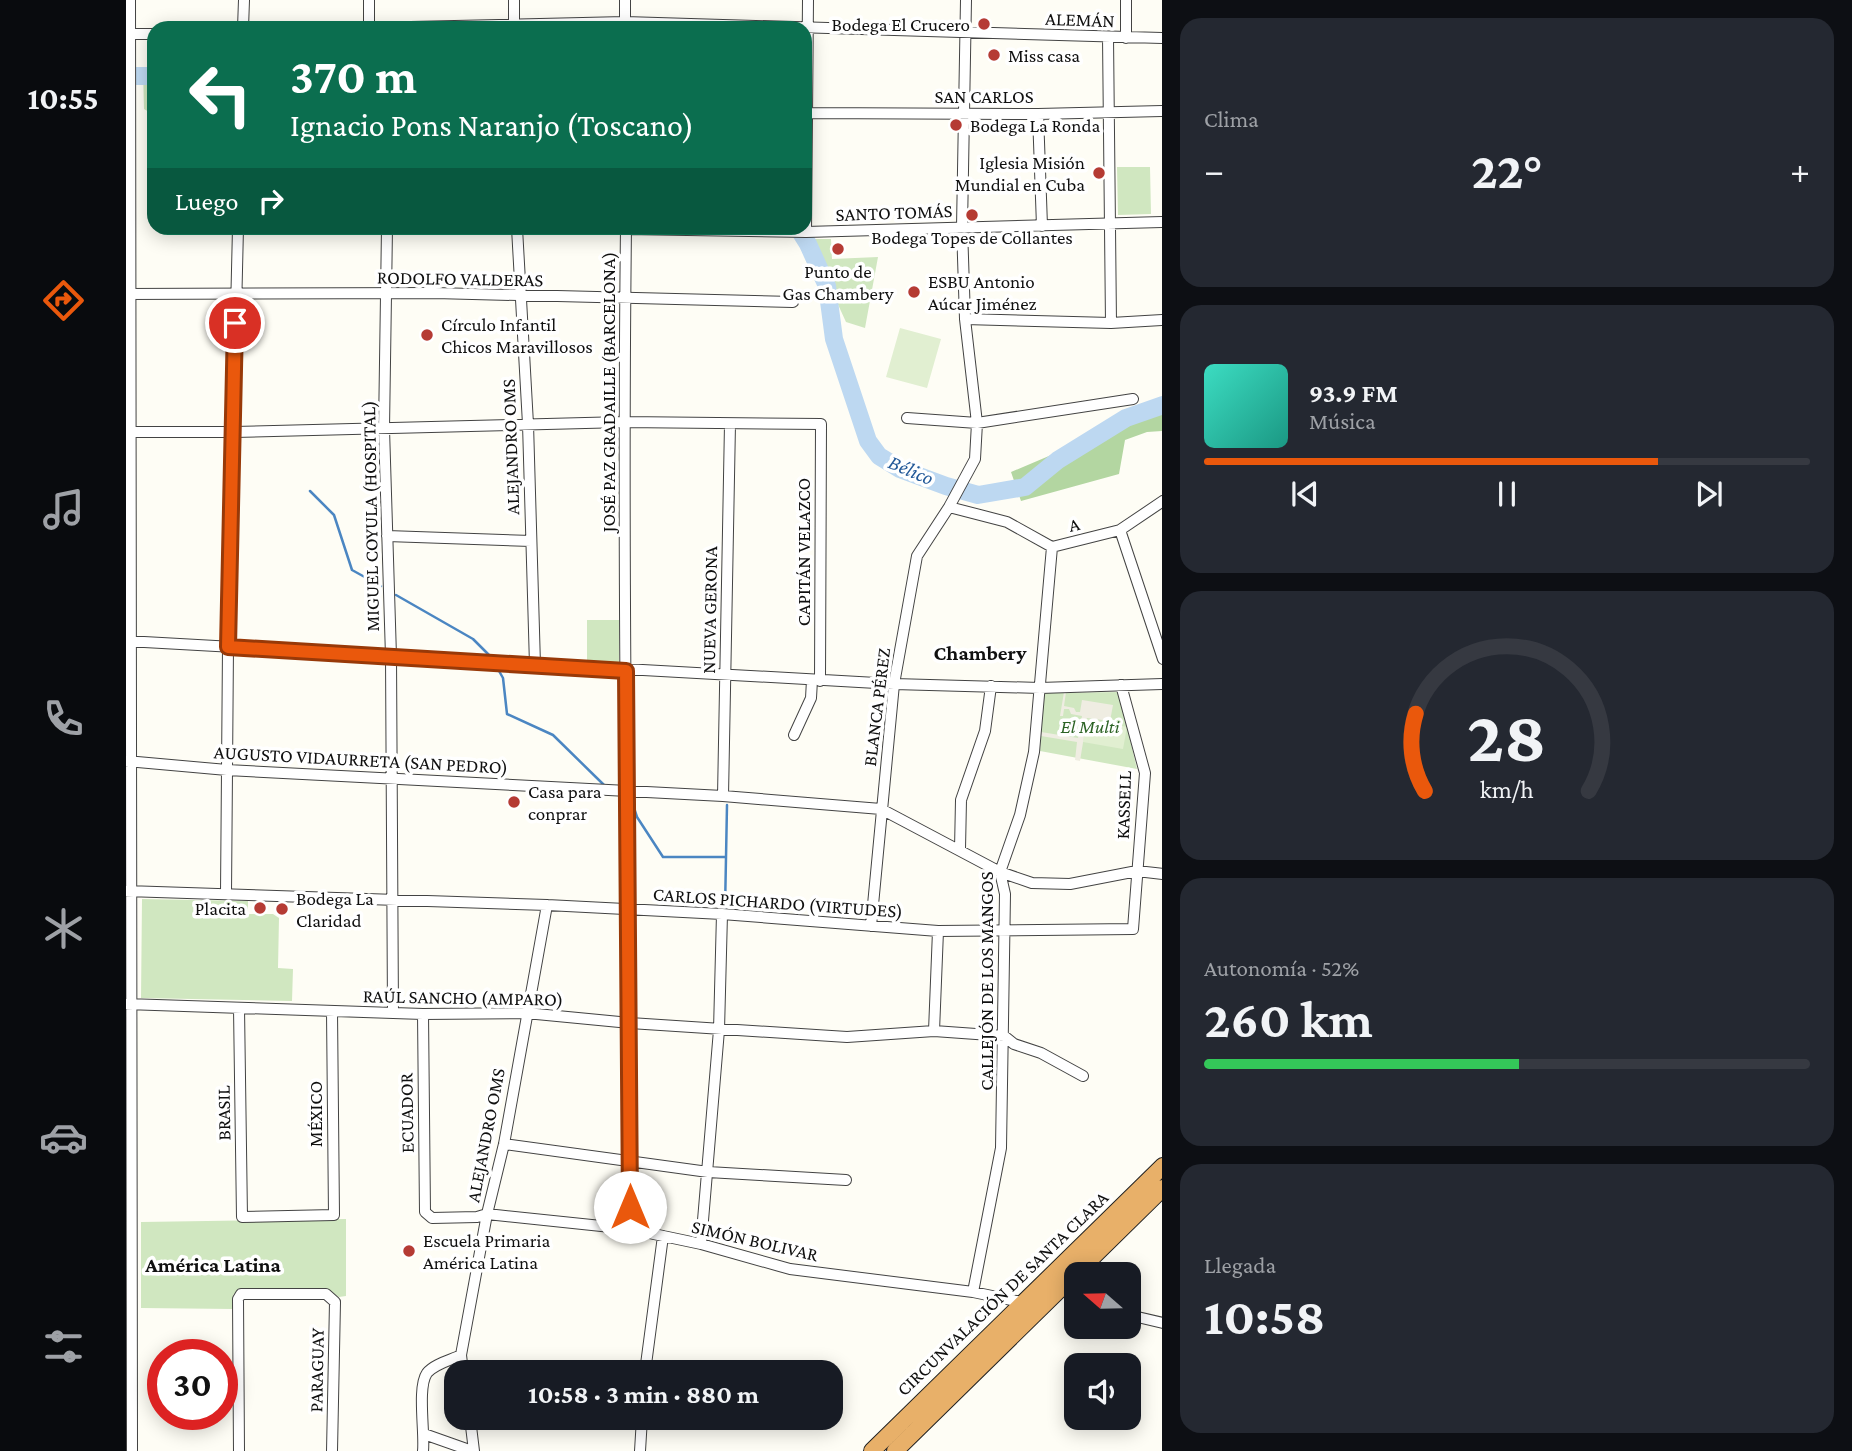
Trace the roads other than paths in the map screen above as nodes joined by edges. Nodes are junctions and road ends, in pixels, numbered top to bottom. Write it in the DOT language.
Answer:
graph roads {
  1 [pos="130,0"];
  2 [pos="244,0"];
  3 [pos="369,0"];
  4 [pos="514,0"];
  5 [pos="625,0"];
  6 [pos="808,0"];
  7 [pos="965,0"];
  8 [pos="1126,0"];
  9 [pos="243,21"];
  10 [pos="368,21"];
  11 [pos="514,21"];
  12 [pos="625,21"];
  13 [pos="807,21"];
  14 [pos="812,27"];
  15 [pos="965,32"];
  16 [pos="128,34"];
  17 [pos="147,34"];
  18 [pos="1108,37"];
  19 [pos="1126,38"];
  20 [pos="1162,38"];
  21 [pos="1162,111"];
  22 [pos="812,113"];
  23 [pos="1109,113"];
  24 [pos="965,114"];
  25 [pos="1038,114"];
  26 [pos="1162,222"];
  27 [pos="1110,224"];
  28 [pos="1042,226"];
  29 [pos="962,228"];
  30 [pos="812,232"];
  31 [pos="237,235"];
  32 [pos="387,235"];
  33 [pos="518,235"];
  34 [pos="626,235"];
  35 [pos="128,294"];
  36 [pos="236,295"];
  37 [pos="387,295"];
  38 [pos="522,296"];
  39 [pos="625,299"];
  40 [pos="793,302"];
  41 [pos="965,319"];
  42 [pos="1162,320"];
  43 [pos="1111,323"];
  44 [pos="1133,399"];
  45 [pos="907,418"];
  46 [pos="625,422"];
  47 [pos="977,423"];
  48 [pos="528,424"];
  49 [pos="730,424"];
  50 [pos="384,429"];
  51 [pos="128,432"];
  52 [pos="234,432"];
  53 [pos="1162,502"];
  54 [pos="951,504"];
  55 [pos="1121,530"];
  56 [pos="387,536"];
  57 [pos="531,541"];
  58 [pos="1052,547"];
  59 [pos="128,641"];
  60 [pos="228,647"];
  61 [pos="391,656"];
  62 [pos="1162,656"];
  63 [pos="535,665"];
  64 [pos="626,671"];
  65 [pos="725,676"];
  66 [pos="816,681"];
  67 [pos="894,684"];
  68 [pos="1162,684"];
  69 [pos="990,685"];
  70 [pos="1121,685"];
  71 [pos="1040,688"];
  72 [pos="794,734"];
  73 [pos="129,761"];
  74 [pos="227,769"];
  75 [pos="391,778"];
  76 [pos="628,790"];
  77 [pos="723,796"];
  78 [pos="881,809"];
  79 [pos="960,849"];
  80 [pos="1137,871"];
  81 [pos="1000,872"];
  82 [pos="1162,874"];
  83 [pos="129,891"];
  84 [pos="226,894"];
  85 [pos="394,900"];
  86 [pos="547,905"];
  87 [pos="626,909"];
  88 [pos="722,914"];
  89 [pos="871,926"];
  90 [pos="1133,929"];
  91 [pos="938,931"];
  92 [pos="1004,932"];
  93 [pos="129,1004"];
  94 [pos="239,1008"];
  95 [pos="332,1012"];
  96 [pos="393,1013"];
  97 [pos="526,1013"];
  98 [pos="423,1014"];
  99 [pos="630,1023"];
  100 [pos="719,1030"];
  101 [pos="934,1031"];
  102 [pos="1003,1036"];
  103 [pos="1083,1076"];
  104 [pos="504,1144"];
  105 [pos="630,1163"];
  106 [pos="1162,1167"];
  107 [pos="708,1172"];
  108 [pos="846,1181"];
  109 [pos="1162,1189"];
  110 [pos="425,1212"];
  111 [pos="487,1214"];
  112 [pos="334,1215"];
  113 [pos="631,1229"];
  114 [pos="663,1236"];
  115 [pos="129,1244"];
  116 [pos="701,1244"];
  117 [pos="1094,1262"];
  118 [pos="1064,1291"];
  119 [pos="973,1292"];
  120 [pos="1030,1306"];
  121 [pos="1141,1318"];
  122 [pos="1162,1323"];
  123 [pos="461,1355"];
  124 [pos="462,1360"];
  125 [pos="647,1360"];
  126 [pos="129,1383"];
  127 [pos="471,1430"];
  128 [pos="641,1430"];
  129 [pos="425,1434"];
  130 [pos="132,1451"];
  131 [pos="239,1451"];
  132 [pos="332,1451"];
  133 [pos="423,1451"];
  134 [pos="473,1451"];
  135 [pos="640,1451"];
  136 [pos="872,1451"];
  137 [pos="895,1451"];
  1 -- 16 [label="street"];
  2 -- 9 [label="street"];
  3 -- 10 [label="street"];
  4 -- 11 [label="street"];
  5 -- 12 [label="street"];
  6 -- 13 [label="street"];
  7 -- 15 [label="street"];
  8 -- 19 [label="street"];
  14 -- 15 [label="street, ALEMÁN"];
  15 -- 18 [label="street, ALEMÁN"];
  15 -- 24 [label="street"];
  16 -- 17 [label="street"];
  16 -- 35 [label="street"];
  18 -- 19 [label="street, ALEMÁN"];
  18 -- 23 [label="street"];
  19 -- 20 [label="street, ALEMÁN"];
  21 -- 23 [label="street, SAN CARLOS"];
  22 -- 24 [label="street, SAN CARLOS"];
  23 -- 25 [label="street, SAN CARLOS"];
  23 -- 27 [label="street"];
  24 -- 25 [label="street, SAN CARLOS"];
  24 -- 29 [label="street"];
  25 -- 28 [label="street"];
  26 -- 27 [label="street, SANTO TOMÁS"];
  27 -- 28 [label="street, SANTO TOMÁS"];
  27 -- 43 [label="street"];
  28 -- 29 [label="street, SANTO TOMÁS"];
  29 -- 30 [label="street, SANTO TOMÁS"];
  29 -- 41 [label="street"];
  31 -- 36 [label="street"];
  32 -- 37 [label="street, MIGUEL COYULA (HOSPITAL)"];
  33 -- 38 [label="street, ALEJANDRO OMS"];
  34 -- 39 [label="street, JOSÉ PAZ GRADAILLE (BARCELONA)"];
  35 -- 36 [label="street, RODOLFO VALDERAS"];
  35 -- 51 [label="street"];
  36 -- 37 [label="street, RODOLFO VALDERAS"];
  36 -- 52 [label="street"];
  37 -- 38 [label="street, RODOLFO VALDERAS"];
  37 -- 50 [label="street, MIGUEL COYULA (HOSPITAL)"];
  38 -- 39 [label="street, RODOLFO VALDERAS"];
  38 -- 48 [label="street, ALEJANDRO OMS"];
  39 -- 40 [label="street, RODOLFO VALDERAS"];
  39 -- 46 [label="street, JOSÉ PAZ GRADAILLE (BARCELONA)"];
  41 -- 43 [label="street"];
  41 -- 47 [label="street"];
  42 -- 43 [label="street"];
  44 -- 47 [label="street"];
  45 -- 47 [label="street"];
  46 -- 48 [label="street"];
  46 -- 49 [label="street"];
  46 -- 64 [label="street, JOSÉ PAZ GRADAILLE (BARCELONA)"];
  47 -- 54 [label="street, BLANCA PÉREZ"];
  48 -- 50 [label="street"];
  48 -- 57 [label="street, ALEJANDRO OMS"];
  49 -- 65 [label="street, NUEVA GERONA"];
  49 -- 66 [label="street, CAPITÁN VELAZCO"];
  50 -- 52 [label="street"];
  50 -- 56 [label="street, MIGUEL COYULA (HOSPITAL)"];
  51 -- 52 [label="street"];
  51 -- 59 [label="street"];
  52 -- 60 [label="street"];
  53 -- 55 [label="street, A"];
  54 -- 58 [label="street, A"];
  54 -- 67 [label="street, BLANCA PÉREZ"];
  55 -- 58 [label="street, A"];
  55 -- 62 [label="street"];
  56 -- 57 [label="street"];
  56 -- 61 [label="street, MIGUEL COYULA (HOSPITAL)"];
  57 -- 63 [label="street, ALEJANDRO OMS"];
  58 -- 71 [label="street, CALLEJÓN DE LOS MANGOS"];
  59 -- 60 [label="street"];
  59 -- 73 [label="street"];
  60 -- 61 [label="street"];
  60 -- 74 [label="street"];
  61 -- 63 [label="street"];
  61 -- 75 [label="street, MIGUEL COYULA (HOSPITAL)"];
  63 -- 64 [label="street"];
  64 -- 65 [label="street"];
  64 -- 76 [label="street, JOSÉ PAZ GRADAILLE (BARCELONA)"];
  65 -- 66 [label="street"];
  65 -- 77 [label="street, NUEVA GERONA"];
  66 -- 67 [label="street"];
  66 -- 72 [label="street, CAPITÁN VELAZCO"];
  67 -- 69 [label="street"];
  67 -- 78 [label="street, BLANCA PÉREZ"];
  68 -- 70 [label="street"];
  69 -- 71 [label="street"];
  69 -- 79 [label="street"];
  70 -- 71 [label="street"];
  70 -- 80 [label="street, KASSELL"];
  71 -- 81 [label="street, CALLEJÓN DE LOS MANGOS"];
  73 -- 74 [label="street, AUGUSTO VIDAURRETA (SAN PEDRO)"];
  73 -- 83 [label="street"];
  74 -- 75 [label="street, AUGUSTO VIDAURRETA (SAN PEDRO)"];
  74 -- 84 [label="street"];
  75 -- 76 [label="street, AUGUSTO VIDAURRETA (SAN PEDRO)"];
  75 -- 85 [label="street, MIGUEL COYULA (HOSPITAL)"];
  76 -- 77 [label="street, AUGUSTO VIDAURRETA (SAN PEDRO)"];
  76 -- 87 [label="street, JOSÉ PAZ GRADAILLE (BARCELONA)"];
  77 -- 78 [label="street, AUGUSTO VIDAURRETA (SAN PEDRO)"];
  78 -- 79 [label="street, AUGUSTO VIDAURRETA (SAN PEDRO)"];
  78 -- 89 [label="street, BLANCA PÉREZ"];
  79 -- 81 [label="street, AUGUSTO VIDAURRETA (SAN PEDRO)"];
  80 -- 81 [label="street, AUGUSTO VIDAURRETA (SAN PEDRO)"];
  80 -- 82 [label="street, AUGUSTO VIDAURRETA (SAN PEDRO)"];
  80 -- 90 [label="street, KASSELL"];
  81 -- 92 [label="street, CALLEJÓN DE LOS MANGOS"];
  83 -- 84 [label="street, CARLOS PICHARDO (VIRTUDES)"];
  83 -- 93 [label="street"];
  84 -- 85 [label="street, CARLOS PICHARDO (VIRTUDES)"];
  85 -- 86 [label="street, CARLOS PICHARDO (VIRTUDES)"];
  85 -- 96 [label="street, MIGUEL COYULA (HOSPITAL)"];
  86 -- 87 [label="street, CARLOS PICHARDO (VIRTUDES)"];
  86 -- 97 [label="street, ALEJANDRO OMS"];
  87 -- 88 [label="street, CARLOS PICHARDO (VIRTUDES)"];
  87 -- 99 [label="street, JOSÉ PAZ GRADAILLE (BARCELONA)"];
  88 -- 89 [label="street, CARLOS PICHARDO (VIRTUDES)"];
  88 -- 100 [label="street"];
  89 -- 91 [label="street, CARLOS PICHARDO (VIRTUDES)"];
  90 -- 92 [label="street, CARLOS PICHARDO (VIRTUDES)"];
  91 -- 92 [label="street, CARLOS PICHARDO (VIRTUDES)"];
  91 -- 101 [label="street"];
  92 -- 102 [label="street, CALLEJÓN DE LOS MANGOS"];
  93 -- 94 [label="street, RAÚL SANCHO (AMPARO)"];
  93 -- 115 [label="street"];
  94 -- 95 [label="street, RAÚL SANCHO (AMPARO)"];
  94 -- 112 [label="street, BRASIL"];
  95 -- 96 [label="street, RAÚL SANCHO (AMPARO)"];
  95 -- 112 [label="street, MÉXICO"];
  96 -- 98 [label="street, RAÚL SANCHO (AMPARO)"];
  97 -- 98 [label="street, RAÚL SANCHO (AMPARO)"];
  97 -- 99 [label="street, RAÚL SANCHO (AMPARO)"];
  97 -- 104 [label="street, ALEJANDRO OMS"];
  98 -- 110 [label="street, ECUADOR"];
  99 -- 100 [label="street, RAÚL SANCHO (AMPARO)"];
  99 -- 105 [label="street, JOSÉ PAZ GRADAILLE (BARCELONA)"];
  100 -- 101 [label="street, RAÚL SANCHO (AMPARO)"];
  100 -- 107 [label="street"];
  101 -- 102 [label="street, RAÚL SANCHO (AMPARO)"];
  102 -- 103 [label="street, RAÚL SANCHO (AMPARO)"];
  102 -- 119 [label="street, CALLEJÓN DE LOS MANGOS"];
  104 -- 105 [label="street"];
  104 -- 111 [label="street, ALEJANDRO OMS"];
  105 -- 107 [label="street"];
  105 -- 113 [label="street, JOSÉ PAZ GRADAILLE (BARCELONA)"];
  106 -- 120 [label="highway, CIRCUNVALACIÓN DE SANTA CLARA"];
  107 -- 108 [label="street"];
  107 -- 116 [label="street"];
  109 -- 117 [label="highway, CIRCUNVALACIÓN DE SANTA CLARA"];
  110 -- 111 [label="street, SIMÓN BOLIVAR"];
  111 -- 113 [label="street, SIMÓN BOLIVAR"];
  111 -- 123 [label="street, ALEJANDRO OMS"];
  113 -- 114 [label="street, SIMÓN BOLIVAR"];
  114 -- 116 [label="street, SIMÓN BOLIVAR"];
  114 -- 125 [label="street"];
  115 -- 126 [label="street"];
  116 -- 119 [label="street, SIMÓN BOLIVAR"];
  118 -- 120 [label="highway, CIRCUNVALACIÓN DE SANTA CLARA"];
  119 -- 120 [label="street, SIMÓN BOLIVAR"];
  120 -- 136 [label="highway, CIRCUNVALACIÓN DE SANTA CLARA"];
  120 -- 137 [label="highway, CIRCUNVALACIÓN DE SANTA CLARA"];
  121 -- 122 [label="street"];
  123 -- 124 [label="street, ALEJANDRO OMS"];
  123 -- 129 [label="street"];
  126 -- 130 [label="street"];
  127 -- 134 [label="street"];
  128 -- 135 [label="street"];
  129 -- 133 [label="street"];
  129 -- 134 [label="street"];
  131 -- 132 [label="street, PARAGUAY"];
}
